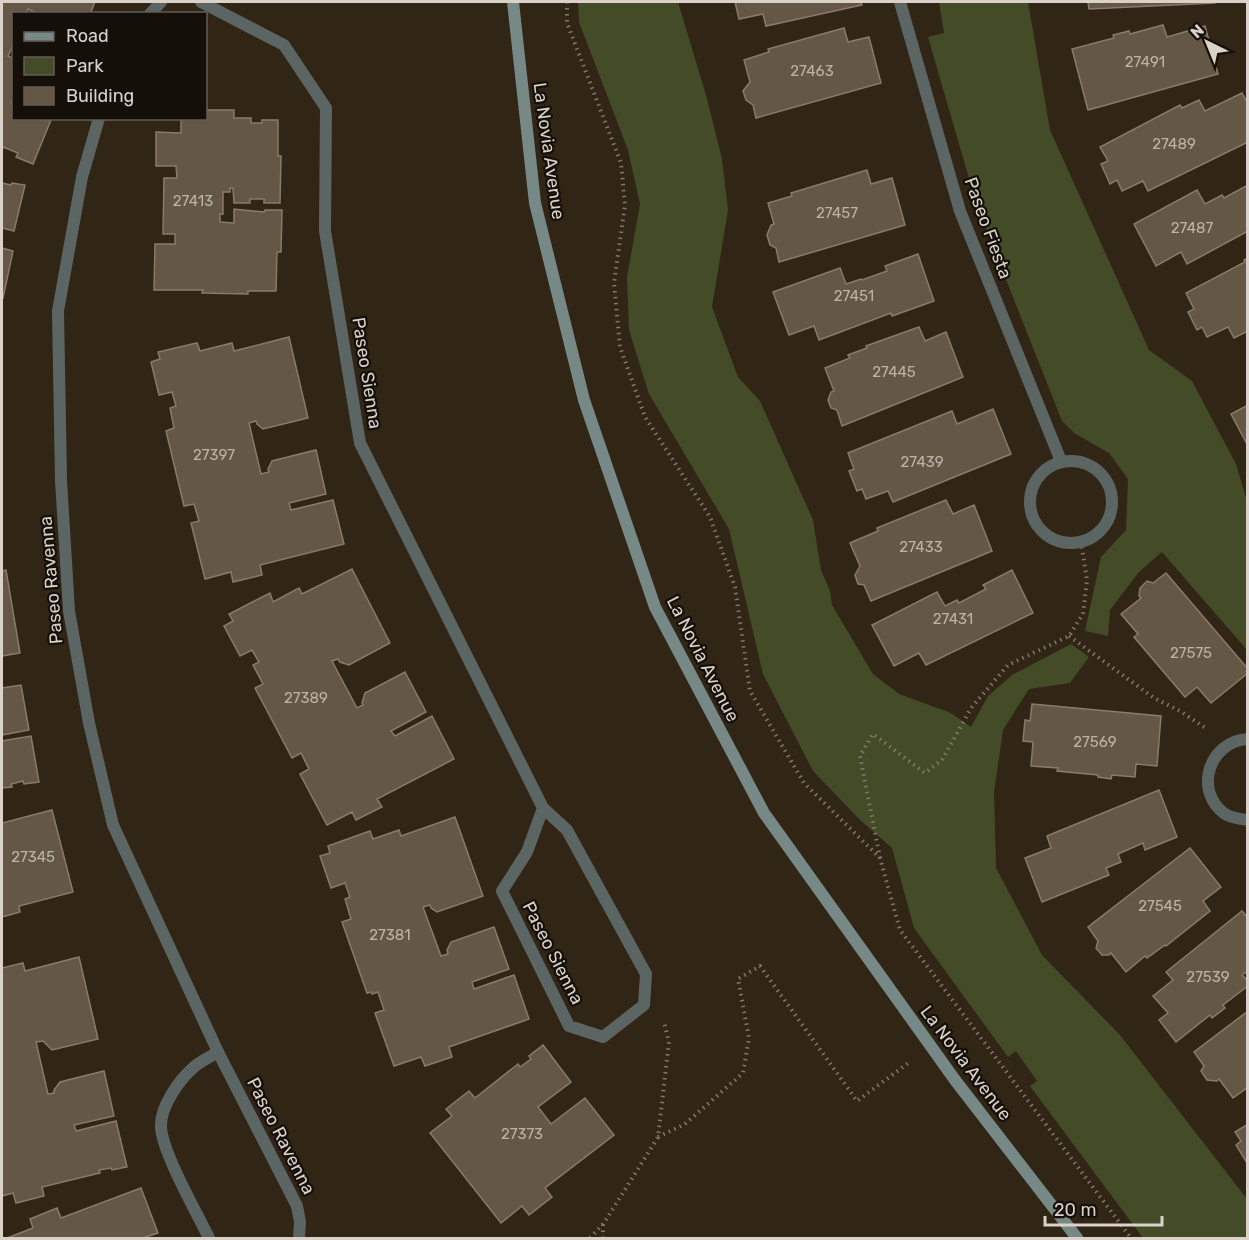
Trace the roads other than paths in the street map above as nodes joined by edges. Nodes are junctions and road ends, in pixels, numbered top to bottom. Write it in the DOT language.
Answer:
graph roads {
  1 [pos="201,2"];
  2 [pos="513,2"];
  3 [pos="900,2"];
  4 [pos="98,120"];
  5 [pos="1061,461"];
  6 [pos="1248,739"];
  7 [pos="543,808"];
  8 [pos="1248,820"];
  9 [pos="218,1052"];
  10 [pos="209,1239"];
  11 [pos="299,1239"];
  12 [pos="1077,1239"];
  1 -- 7 [label="street, Paseo Sienna"];
  2 -- 12 [label="main road, La Novia Avenue"];
  3 -- 5 [label="street, Paseo Fiesta"];
  4 -- 9 [label="street, Paseo Ravenna"];
  5 -- 5 [label="street"];
  6 -- 8 [label="street"];
  7 -- 7 [label="street, Paseo Sienna"];
  9 -- 10 [label="street"];
  9 -- 11 [label="street, Paseo Ravenna"];
}
